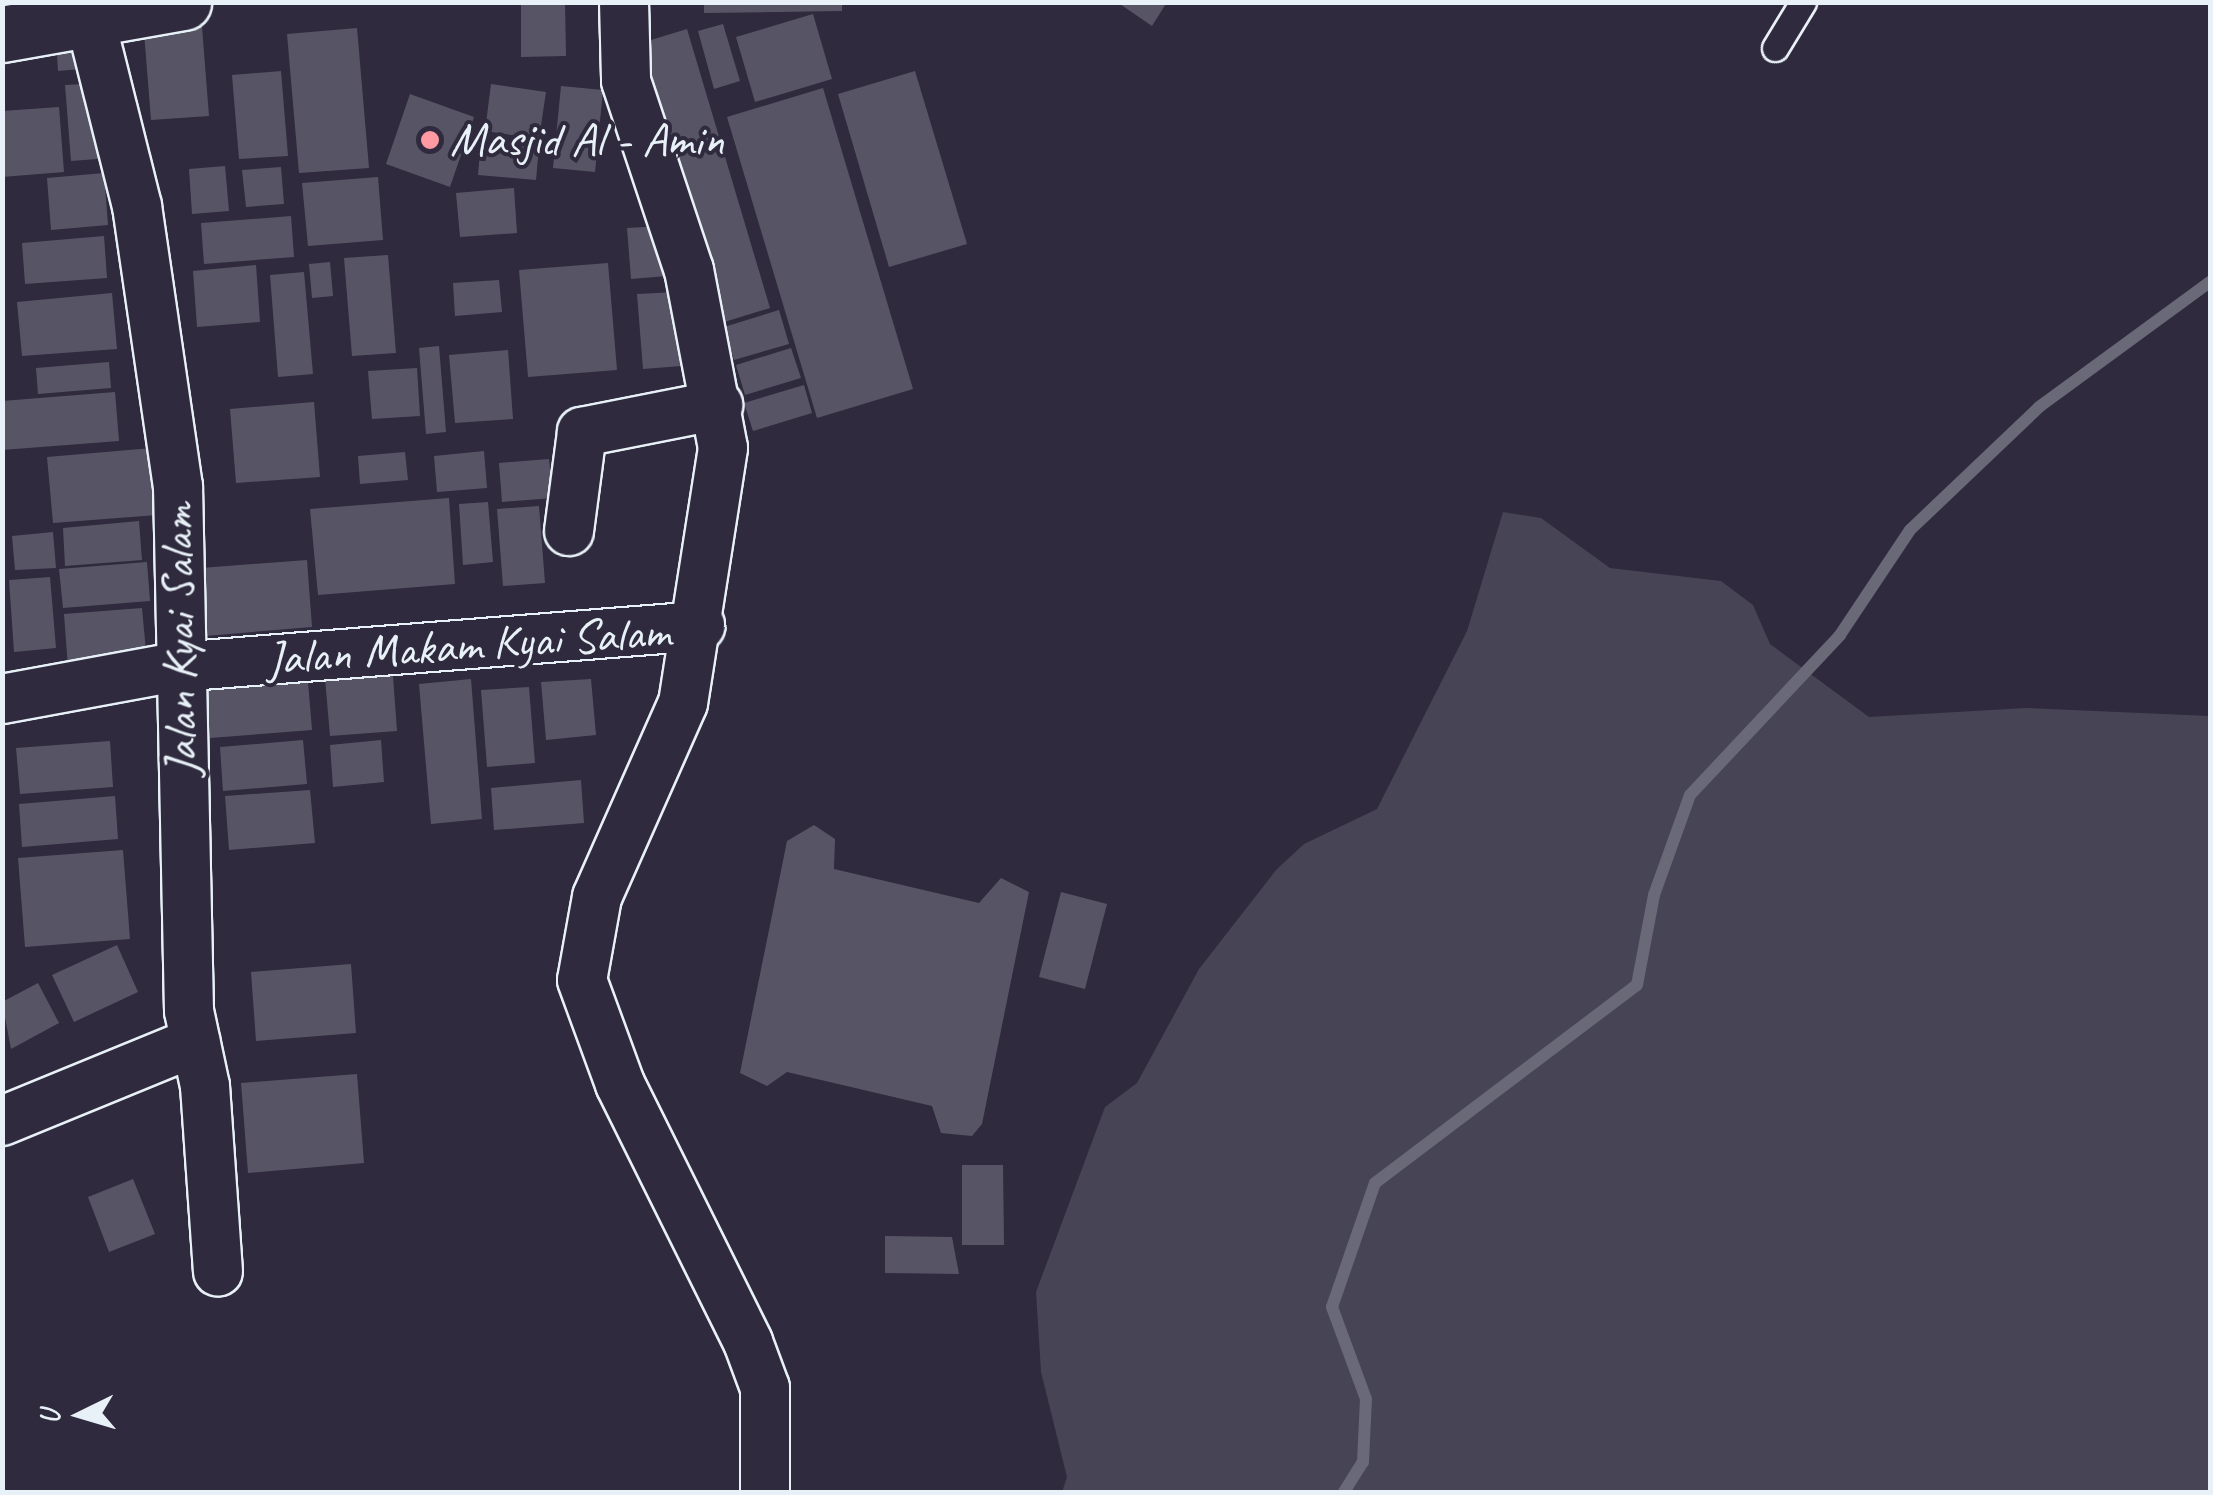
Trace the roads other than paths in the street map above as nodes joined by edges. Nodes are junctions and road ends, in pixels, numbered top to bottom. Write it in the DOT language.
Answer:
graph roads {
  1 [pos="183,2"];
  2 [pos="624,2"];
  3 [pos="1803,2"];
  4 [pos="89,15"];
  5 [pos="2,34"];
  6 [pos="1775,48"];
  7 [pos="718,405"];
  8 [pos="569,531"];
  9 [pos="700,626"];
  10 [pos="176,668"];
  11 [pos="2,699"];
  12 [pos="195,1042"];
  13 [pos="2,1121"];
  14 [pos="218,1272"];
  15 [pos="765,1492"];
  1 -- 4 [label="main road"];
  2 -- 7 [label="street, Jalan Makam Kyai Salam"];
  3 -- 6 [label="lane"];
  4 -- 5 [label="main road"];
  4 -- 10 [label="street, Jalan Kyai Salam"];
  7 -- 8 [label="street"];
  7 -- 9 [label="street, Jalan Makam Kyai Salam"];
  9 -- 10 [label="street, Jalan Makam Kyai Salam"];
  9 -- 15 [label="street, Jalan Makam Kyai Salam"];
  10 -- 11 [label="street, Jalan Makam Kyai Salam"];
  10 -- 12 [label="street, Jalan Kyai Salam"];
  12 -- 13 [label="street"];
  12 -- 14 [label="street, Jalan Kyai Salam"];
}
